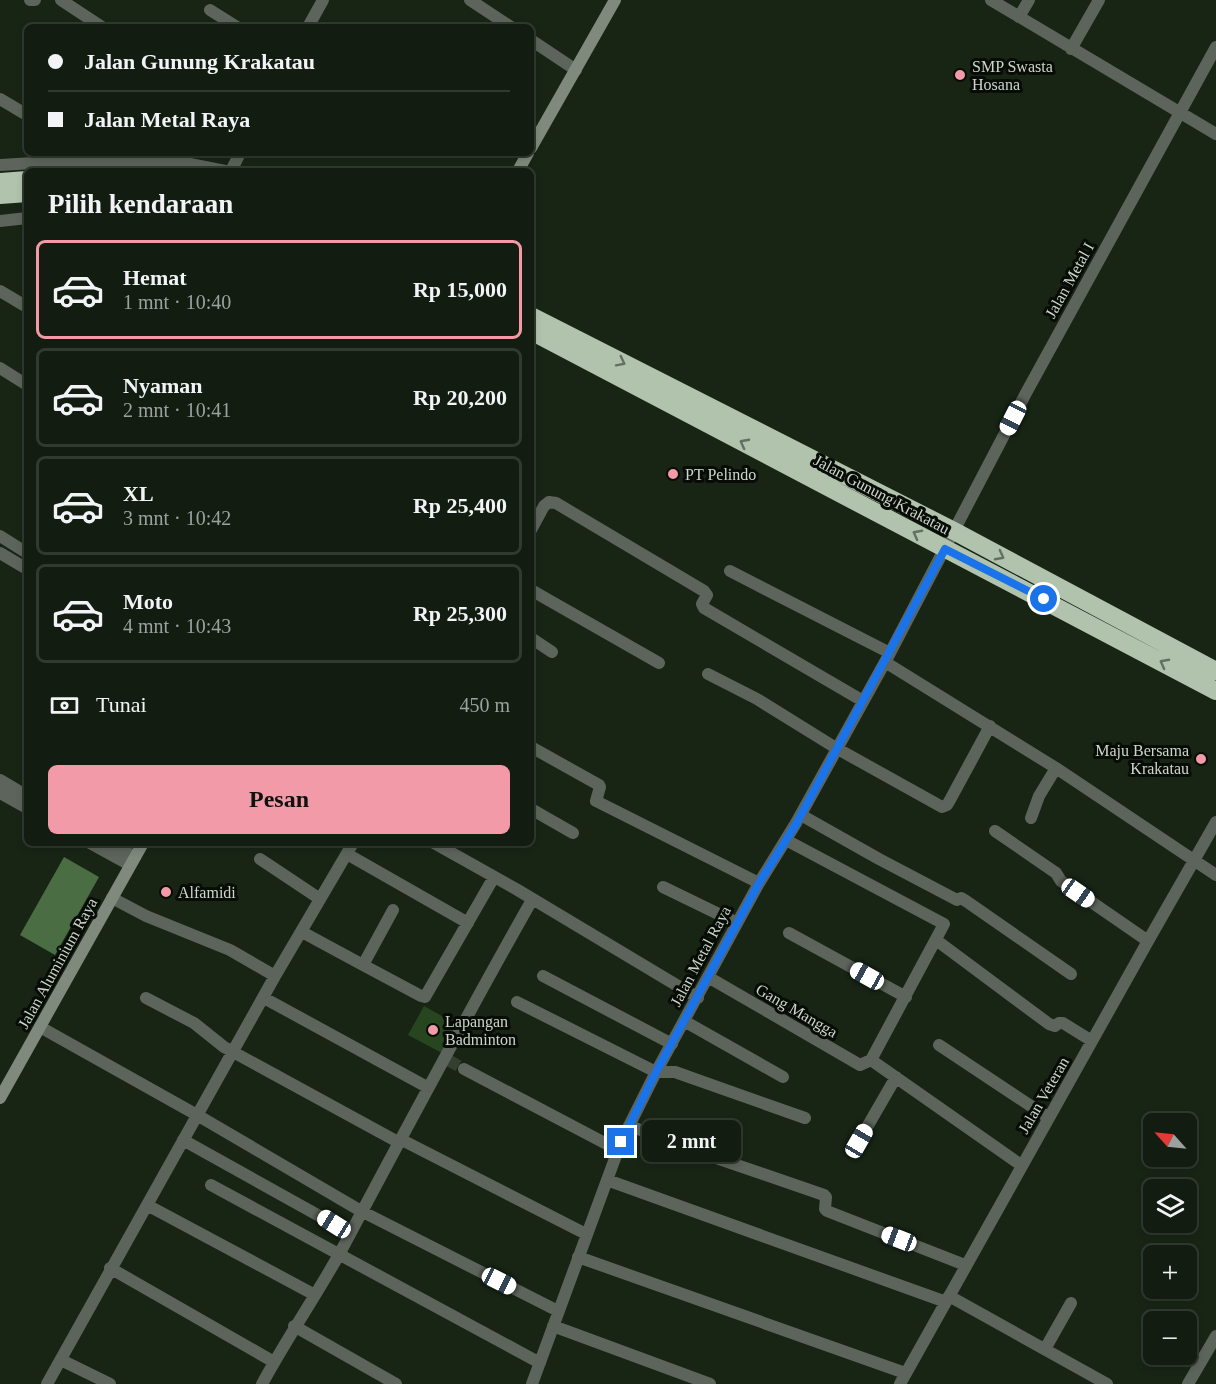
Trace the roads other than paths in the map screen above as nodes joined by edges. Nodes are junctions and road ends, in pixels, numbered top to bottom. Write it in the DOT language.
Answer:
graph roads {
  1 [pos="30,0"];
  2 [pos="35,0"];
  3 [pos="61,0"];
  4 [pos="470,0"];
  5 [pos="615,0"];
  6 [pos="991,0"];
  7 [pos="1029,0"];
  8 [pos="1098,0"];
  9 [pos="320,1"];
  10 [pos="210,10"];
  11 [pos="1019,17"];
  12 [pos="97,24"];
  13 [pos="232,24"];
  14 [pos="309,24"];
  15 [pos="506,24"];
  16 [pos="534,42"];
  17 [pos="1216,47"];
  18 [pos="1071,49"];
  19 [pos="576,70"];
  20 [pos="0,99"];
  21 [pos="1179,112"];
  22 [pos="24,113"];
  23 [pos="1216,135"];
  24 [pos="534,143"];
  25 [pos="84,156"];
  26 [pos="166,157"];
  27 [pos="0,165"];
  28 [pos="212,168"];
  29 [pos="24,180"];
  30 [pos="0,182"];
  31 [pos="24,193"];
  32 [pos="0,195"];
  33 [pos="24,218"];
  34 [pos="0,221"];
  35 [pos="0,291"];
  36 [pos="24,306"];
  37 [pos="534,318"];
  38 [pos="534,332"];
  39 [pos="0,368"];
  40 [pos="24,383"];
  41 [pos="534,524"];
  42 [pos="954,531"];
  43 [pos="1,545"];
  44 [pos="945,549"];
  45 [pos="24,552"];
  46 [pos="24,566"];
  47 [pos="730,571"];
  48 [pos="534,592"];
  49 [pos="534,640"];
  50 [pos="552,652"];
  51 [pos="887,657"];
  52 [pos="658,663"];
  53 [pos="1216,671"];
  54 [pos="708,674"];
  55 [pos="1216,690"];
  56 [pos="863,700"];
  57 [pos="990,726"];
  58 [pos="836,748"];
  59 [pos="534,749"];
  60 [pos="1056,768"];
  61 [pos="0,780"];
  62 [pos="0,793"];
  63 [pos="24,794"];
  64 [pos="24,806"];
  65 [pos="534,811"];
  66 [pos="801,815"];
  67 [pos="1031,818"];
  68 [pos="1216,822"];
  69 [pos="995,831"];
  70 [pos="573,833"];
  71 [pos="786,840"];
  72 [pos="97,846"];
  73 [pos="114,846"];
  74 [pos="141,846"];
  75 [pos="439,846"];
  76 [pos="350,848"];
  77 [pos="260,859"];
  78 [pos="133,861"];
  79 [pos="1194,862"];
  80 [pos="1216,875"];
  81 [pos="494,877"];
  82 [pos="759,883"];
  83 [pos="663,887"];
  84 [pos="112,898"];
  85 [pos="320,899"];
  86 [pos="532,900"];
  87 [pos="393,910"];
  88 [pos="468,923"];
  89 [pos="738,923"];
  90 [pos="302,932"];
  91 [pos="789,933"];
  92 [pos="936,940"];
  93 [pos="1148,941"];
  94 [pos="363,965"];
  95 [pos="1071,974"];
  96 [pos="275,976"];
  97 [pos="543,976"];
  98 [pos="708,977"];
  99 [pos="906,997"];
  100 [pos="146,998"];
  101 [pos="264,998"];
  102 [pos="698,998"];
  103 [pos="517,1002"];
  104 [pos="684,1021"];
  105 [pos="40,1027"];
  106 [pos="1092,1041"];
  107 [pos="672,1044"];
  108 [pos="939,1045"];
  109 [pos="234,1052"];
  110 [pos="871,1060"];
  111 [pos="464,1069"];
  112 [pos="656,1072"];
  113 [pos="783,1077"];
  114 [pos="896,1077"];
  115 [pos="427,1087"];
  116 [pos="0,1098"];
  117 [pos="197,1115"];
  118 [pos="805,1118"];
  119 [pos="1049,1118"];
  120 [pos="630,1126"];
  121 [pos="183,1140"];
  122 [pos="399,1140"];
  123 [pos="859,1141"];
  124 [pos="618,1150"];
  125 [pos="1022,1165"];
  126 [pos="608,1180"];
  127 [pos="211,1185"];
  128 [pos="147,1205"];
  129 [pos="361,1211"];
  130 [pos="350,1233"];
  131 [pos="586,1233"];
  132 [pos="339,1253"];
  133 [pos="578,1257"];
  134 [pos="965,1265"];
  135 [pos="110,1268"];
  136 [pos="315,1295"];
  137 [pos="947,1299"];
  138 [pos="1071,1303"];
  139 [pos="558,1311"];
  140 [pos="294,1326"];
  141 [pos="554,1326"];
  142 [pos="1216,1336"];
  143 [pos="1045,1349"];
  144 [pos="61,1360"];
  145 [pos="274,1362"];
  146 [pos="540,1363"];
  147 [pos="902,1379"];
  148 [pos="47,1384"];
  149 [pos="110,1384"];
  150 [pos="263,1384"];
  151 [pos="396,1384"];
  152 [pos="532,1384"];
  153 [pos="710,1384"];
  154 [pos="1107,1384"];
  155 [pos="1188,1384"];
  1 -- 2 [label="street"];
  3 -- 12 [label="street"];
  4 -- 15 [label="street"];
  5 -- 19 [label="main road"];
  6 -- 11 [label="street"];
  7 -- 11 [label="street"];
  8 -- 18 [label="street"];
  9 -- 14 [label="street"];
  10 -- 13 [label="street"];
  11 -- 18 [label="street"];
  16 -- 19 [label="street"];
  17 -- 21 [label="street, Jalan Metal I"];
  18 -- 21 [label="street"];
  19 -- 24 [label="main road"];
  20 -- 22 [label="street"];
  21 -- 23 [label="street"];
  21 -- 42 [label="street, Jalan Metal I"];
  25 -- 26 [label="street"];
  25 -- 27 [label="street"];
  26 -- 28 [label="street"];
  29 -- 30 [label="highway"];
  31 -- 32 [label="highway"];
  33 -- 34 [label="street"];
  35 -- 36 [label="street"];
  37 -- 42 [label="highway, Jalan Gunung Krakatau, one-way"];
  44 -- 38 [label="highway, Jalan Gunung Krakatau, one-way"];
  39 -- 40 [label="street"];
  41 -- 56 [label="street"];
  42 -- 44 [label="street, Jalan Metal Raya"];
  42 -- 53 [label="highway, Jalan Gunung Krakatau, one-way"];
  43 -- 45 [label="street"];
  43 -- 46 [label="street"];
  44 -- 51 [label="street, Jalan Metal Raya"];
  55 -- 44 [label="highway, Jalan Gunung Krakatau, one-way"];
  47 -- 51 [label="street"];
  48 -- 52 [label="street"];
  49 -- 50 [label="street"];
  51 -- 56 [label="street, Jalan Metal Raya"];
  51 -- 57 [label="street"];
  54 -- 58 [label="street"];
  56 -- 58 [label="street, Jalan Metal Raya"];
  57 -- 58 [label="street"];
  57 -- 60 [label="street"];
  58 -- 66 [label="street, Jalan Metal Raya"];
  59 -- 82 [label="street"];
  60 -- 67 [label="street"];
  60 -- 79 [label="street"];
  61 -- 63 [label="street"];
  62 -- 64 [label="street"];
  65 -- 70 [label="street"];
  66 -- 71 [label="street, Jalan Metal Raya"];
  66 -- 95 [label="street"];
  68 -- 79 [label="street, Jalan Veteran"];
  69 -- 93 [label="street"];
  71 -- 82 [label="street, Jalan Metal Raya"];
  71 -- 92 [label="street"];
  72 -- 78 [label="street"];
  73 -- 78 [label="street"];
  74 -- 78 [label="main road, Jalan Aluminium Raya"];
  75 -- 81 [label="street"];
  76 -- 85 [label="street"];
  76 -- 88 [label="street"];
  77 -- 85 [label="street"];
  78 -- 84 [label="main road, Jalan Aluminium Raya"];
  79 -- 80 [label="street"];
  79 -- 93 [label="street, Jalan Veteran"];
  81 -- 86 [label="street"];
  81 -- 88 [label="street"];
  82 -- 89 [label="street, Jalan Metal Raya"];
  83 -- 89 [label="street"];
  84 -- 96 [label="street"];
  84 -- 105 [label="main road, Jalan Aluminium Raya"];
  85 -- 90 [label="street"];
  86 -- 102 [label="street"];
  86 -- 115 [label="street"];
  87 -- 94 [label="street"];
  88 -- 94 [label="street"];
  89 -- 98 [label="street, Jalan Metal Raya"];
  90 -- 94 [label="street"];
  90 -- 96 [label="street"];
  91 -- 99 [label="street"];
  92 -- 99 [label="street"];
  92 -- 106 [label="street"];
  93 -- 106 [label="street, Jalan Veteran"];
  96 -- 101 [label="street"];
  97 -- 107 [label="street"];
  98 -- 102 [label="street, Jalan Metal Raya"];
  98 -- 110 [label="street, Gang Mangga"];
  99 -- 110 [label="street"];
  100 -- 109 [label="street"];
  101 -- 109 [label="street"];
  101 -- 115 [label="street"];
  102 -- 104 [label="street, Jalan Metal Raya"];
  103 -- 112 [label="street"];
  104 -- 107 [label="street, Jalan Metal Raya"];
  104 -- 113 [label="street"];
  105 -- 116 [label="main road, Jalan Aluminium Raya"];
  105 -- 117 [label="street"];
  106 -- 119 [label="street, Jalan Veteran"];
  107 -- 112 [label="street, Jalan Metal Raya"];
  108 -- 119 [label="street"];
  109 -- 117 [label="street"];
  109 -- 122 [label="street"];
  110 -- 114 [label="street"];
  111 -- 124 [label="street"];
  112 -- 118 [label="street"];
  112 -- 120 [label="street, Jalan Metal Raya"];
  114 -- 123 [label="street"];
  114 -- 125 [label="street"];
  115 -- 122 [label="street"];
  117 -- 121 [label="street"];
  117 -- 129 [label="street"];
  119 -- 125 [label="street, Jalan Veteran"];
  120 -- 124 [label="street, Jalan Metal Raya"];
  120 -- 134 [label="street"];
  121 -- 128 [label="street"];
  121 -- 130 [label="street"];
  122 -- 129 [label="street"];
  122 -- 131 [label="street"];
  124 -- 126 [label="street, Jalan Metal Raya"];
  125 -- 134 [label="street, Jalan Veteran"];
  126 -- 131 [label="street, Jalan Metal Raya"];
  126 -- 137 [label="street"];
  127 -- 132 [label="street"];
  128 -- 135 [label="street"];
  128 -- 136 [label="street"];
  129 -- 130 [label="street"];
  129 -- 139 [label="street"];
  130 -- 132 [label="street"];
  131 -- 133 [label="street, Jalan Metal Raya"];
  132 -- 136 [label="street"];
  132 -- 146 [label="street"];
  133 -- 139 [label="street, Jalan Metal Raya"];
  133 -- 147 [label="street"];
  134 -- 137 [label="street, Jalan Veteran"];
  135 -- 144 [label="street"];
  135 -- 145 [label="street"];
  136 -- 140 [label="street"];
  137 -- 143 [label="street"];
  137 -- 147 [label="street, Jalan Veteran"];
  138 -- 143 [label="street"];
  139 -- 141 [label="street, Jalan Metal Raya"];
  140 -- 145 [label="street"];
  140 -- 151 [label="street"];
  141 -- 146 [label="street, Jalan Metal Raya"];
  141 -- 153 [label="street"];
  142 -- 155 [label="street"];
  143 -- 154 [label="street"];
  144 -- 148 [label="street"];
  144 -- 149 [label="street"];
  145 -- 150 [label="street"];
  146 -- 152 [label="street, Jalan Metal Raya"];
}
